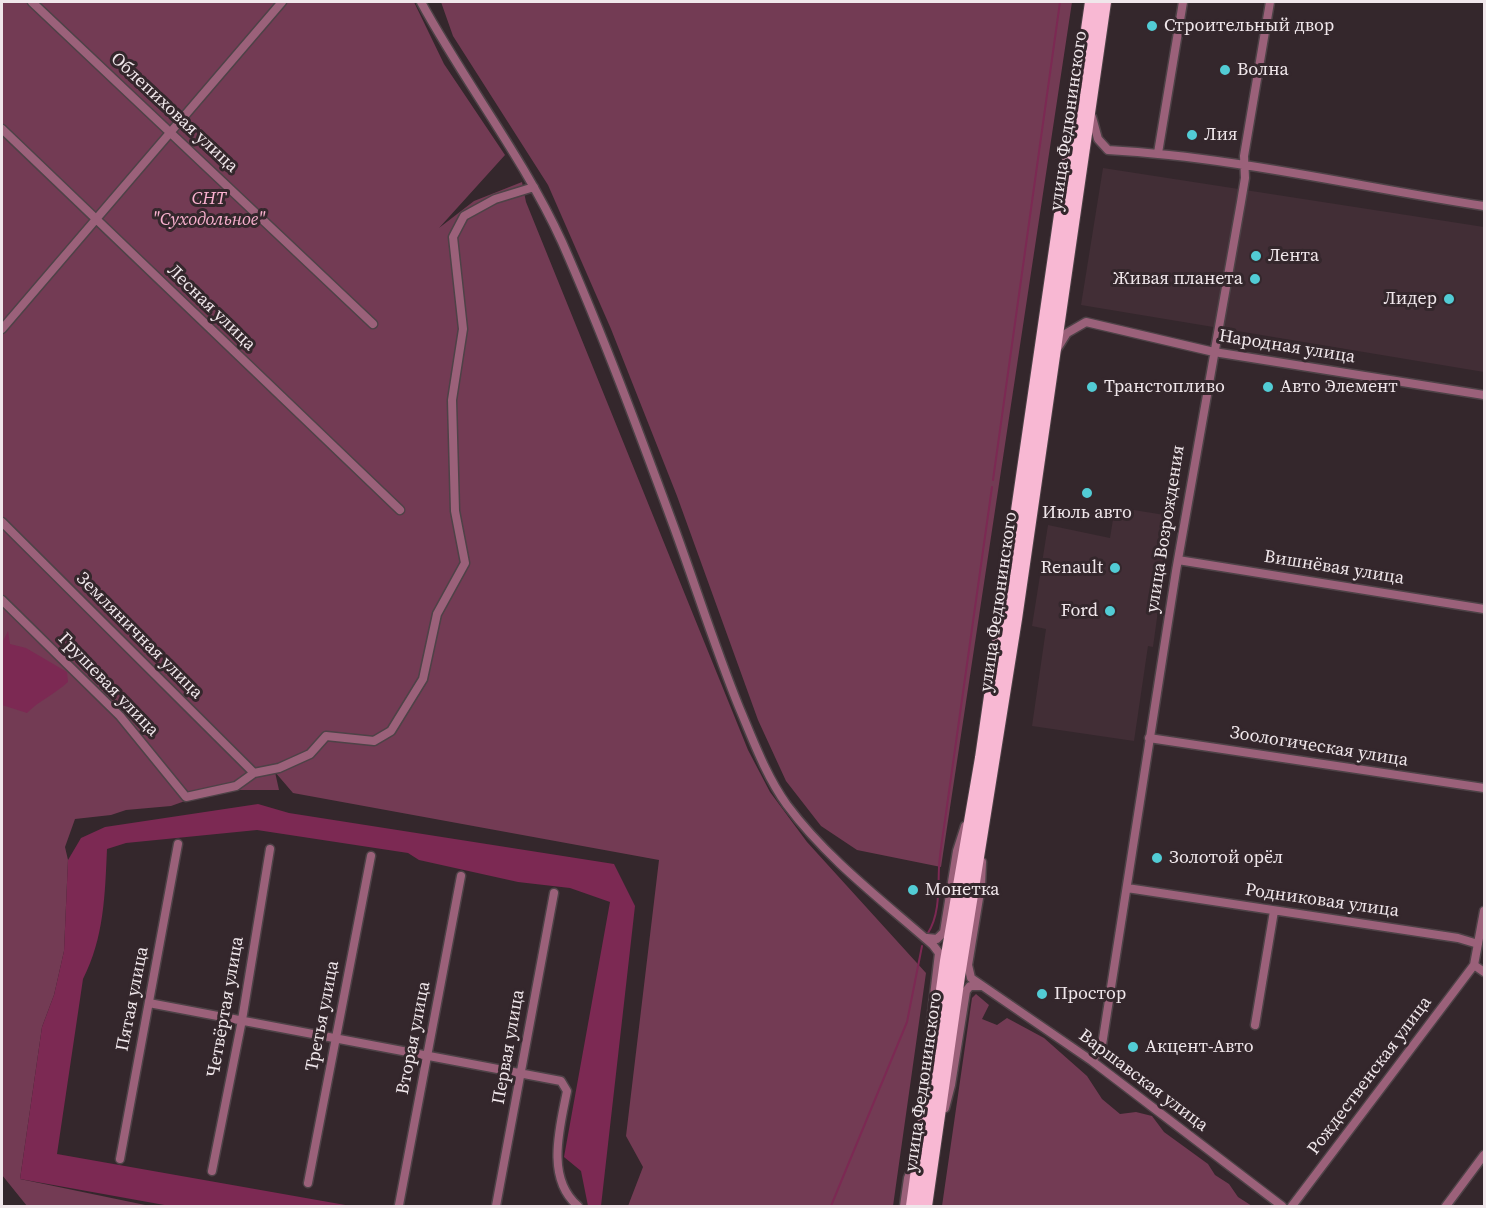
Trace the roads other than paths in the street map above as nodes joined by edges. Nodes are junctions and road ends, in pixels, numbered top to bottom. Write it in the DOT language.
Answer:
graph roads {
  1 [pos="32,2"];
  2 [pos="282,2"];
  3 [pos="421,2"];
  4 [pos="1092,2"];
  5 [pos="1104,2"];
  6 [pos="1183,2"];
  7 [pos="1270,2"];
  8 [pos="1090,97"];
  9 [pos="2,129"];
  10 [pos="171,132"];
  11 [pos="1158,153"];
  12 [pos="1243,165"];
  13 [pos="534,187"];
  14 [pos="1485,206"];
  15 [pos="93,219"];
  16 [pos="373,324"];
  17 [pos="2,329"];
  18 [pos="1055,352"];
  19 [pos="1214,352"];
  20 [pos="1485,395"];
  21 [pos="400,510"];
  22 [pos="2,522"];
  23 [pos="1178,560"];
  24 [pos="2,600"];
  25 [pos="1485,609"];
  26 [pos="1149,738"];
  27 [pos="254,773"];
  28 [pos="1485,788"];
  29 [pos="976,792"];
  30 [pos="982,832"];
  31 [pos="178,844"];
  32 [pos="270,849"];
  33 [pos="371,856"];
  34 [pos="461,876"];
  35 [pos="1127,888"];
  36 [pos="554,893"];
  37 [pos="1274,911"];
  38 [pos="1485,911"];
  39 [pos="923,936"];
  40 [pos="1481,942"];
  41 [pos="1474,965"];
  42 [pos="1485,972"];
  43 [pos="982,986"];
  44 [pos="149,1003"];
  45 [pos="242,1020"];
  46 [pos="1255,1025"];
  47 [pos="335,1037"];
  48 [pos="427,1054"];
  49 [pos="1092,1061"];
  50 [pos="521,1072"];
  51 [pos="926,1142"];
  52 [pos="1485,1155"];
  53 [pos="120,1159"];
  54 [pos="212,1171"];
  55 [pos="308,1183"];
  56 [pos="399,1205"];
  57 [pos="496,1206"];
  58 [pos="578,1206"];
  59 [pos="904,1206"];
  60 [pos="913,1206"];
  61 [pos="925,1206"];
  62 [pos="1282,1206"];
  63 [pos="1292,1206"];
  64 [pos="1446,1206"];
  1 -- 10 [label="street, Облепиховая улица"];
  2 -- 10 [label="street"];
  3 -- 13 [label="street"];
  4 -- 29 [label="highway, улица Федюнинского"];
  5 -- 8 [label="highway, улица Федюнинского"];
  6 -- 11 [label="street"];
  7 -- 12 [label="street, улица Возрождения"];
  8 -- 11 [label="street"];
  8 -- 18 [label="highway, улица Федюнинского"];
  9 -- 15 [label="street, Лесная улица"];
  10 -- 15 [label="street"];
  10 -- 16 [label="street, Облепиховая улица"];
  11 -- 12 [label="street"];
  12 -- 14 [label="street"];
  12 -- 19 [label="street, улица Возрождения"];
  13 -- 27 [label="street"];
  13 -- 39 [label="street"];
  15 -- 17 [label="street"];
  15 -- 21 [label="street, Лесная улица"];
  18 -- 19 [label="street, Народная улица"];
  18 -- 30 [label="highway, улица Федюнинского"];
  19 -- 20 [label="street, Народная улица"];
  19 -- 23 [label="street, улица Возрождения"];
  22 -- 27 [label="street, Земляничная улица"];
  23 -- 25 [label="street, Вишнёвая улица"];
  23 -- 26 [label="street, улица Возрождения"];
  24 -- 27 [label="street, Грушевая улица"];
  26 -- 28 [label="street, Зоологическая улица"];
  26 -- 35 [label="street, улица Возрождения"];
  29 -- 39 [label="street"];
  29 -- 51 [label="highway, улица Федюнинского"];
  30 -- 43 [label="street"];
  30 -- 51 [label="highway, улица Федюнинского"];
  31 -- 44 [label="street, Пятая улица"];
  32 -- 45 [label="street, Четвёртая улица"];
  33 -- 47 [label="street, Третья улица"];
  34 -- 48 [label="street, Вторая улица"];
  35 -- 37 [label="street, Родниковая улица"];
  35 -- 49 [label="street, улица Возрождения"];
  36 -- 50 [label="street, Первая улица"];
  37 -- 40 [label="street, Родниковая улица"];
  37 -- 46 [label="street"];
  38 -- 40 [label="street"];
  39 -- 51 [label="street"];
  40 -- 41 [label="street"];
  41 -- 42 [label="street"];
  41 -- 63 [label="street, Рождественская улица"];
  43 -- 49 [label="street, Варшавская улица"];
  43 -- 51 [label="street"];
  44 -- 45 [label="street"];
  44 -- 53 [label="street, Пятая улица"];
  45 -- 47 [label="street"];
  45 -- 54 [label="street, Четвёртая улица"];
  47 -- 48 [label="street"];
  47 -- 55 [label="street, Третья улица"];
  48 -- 50 [label="street"];
  48 -- 56 [label="street, Вторая улица"];
  49 -- 62 [label="street, Варшавская улица"];
  50 -- 57 [label="street, Первая улица"];
  50 -- 58 [label="street"];
  51 -- 59 [label="street"];
  51 -- 60 [label="highway, улица Федюнинского"];
  51 -- 61 [label="highway, улица Федюнинского"];
  52 -- 64 [label="street"];
}
